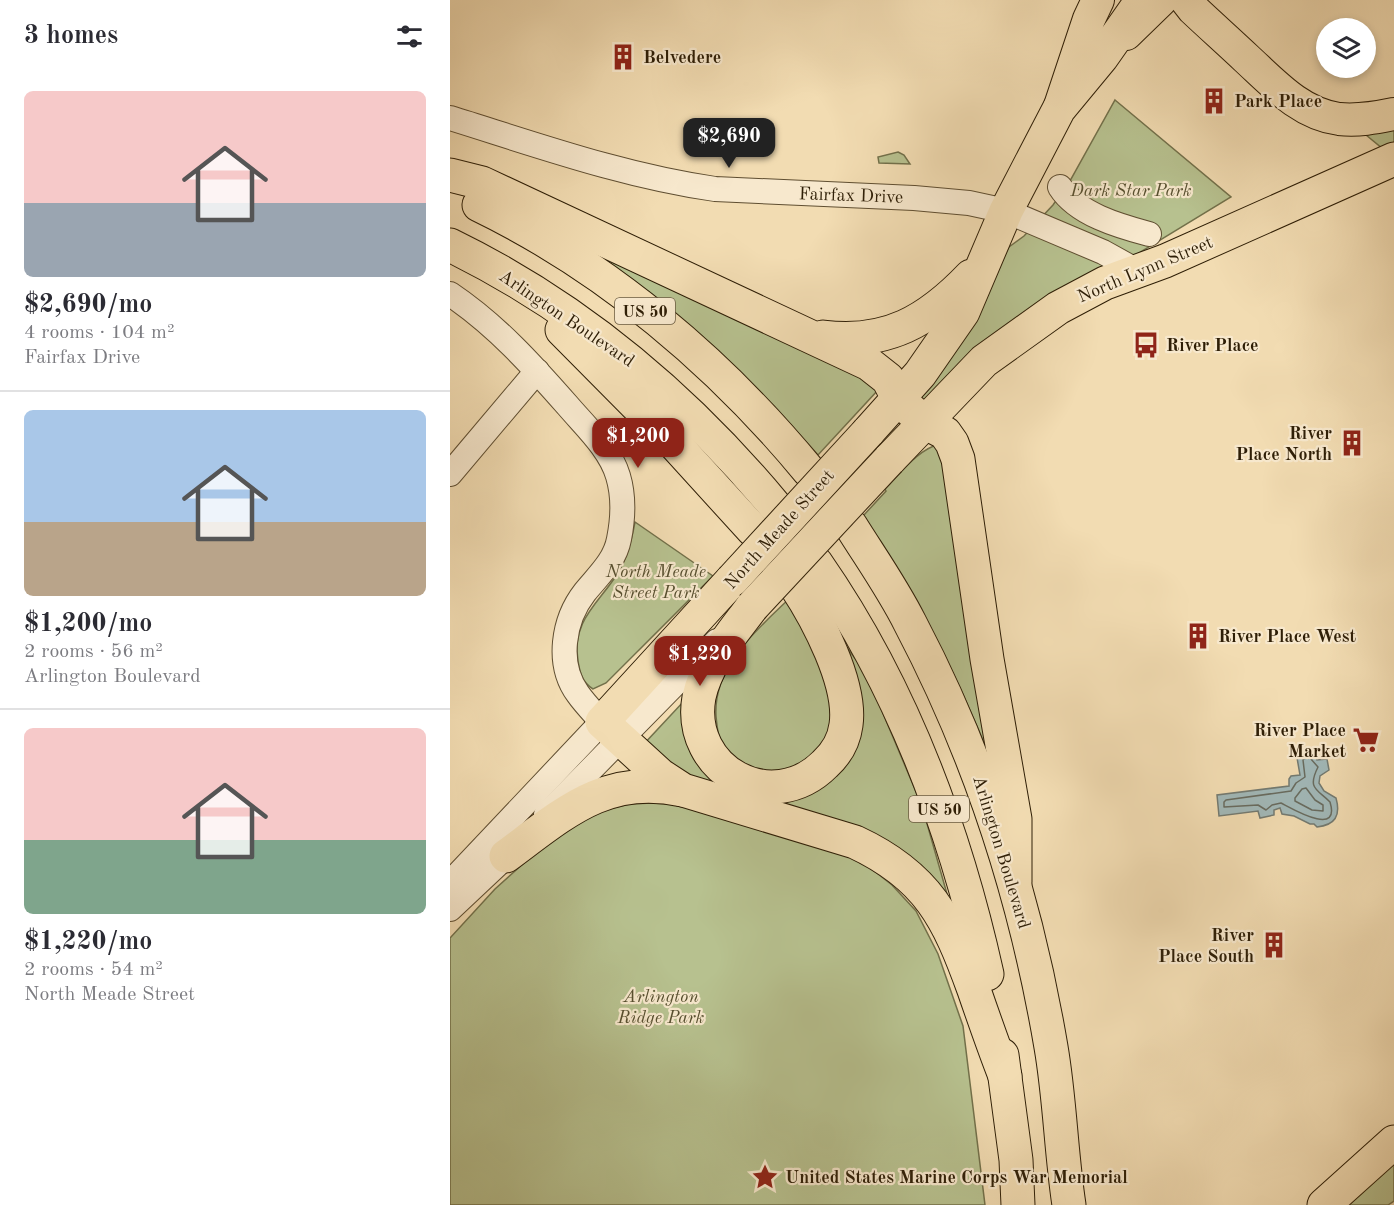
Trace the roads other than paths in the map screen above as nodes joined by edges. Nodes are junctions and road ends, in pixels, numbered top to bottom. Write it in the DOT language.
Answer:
graph roads {
  1 [pos="1098,0"];
  2 [pos="1142,0"];
  3 [pos="1161,0"];
  4 [pos="1189,4"];
  5 [pos="1102,57"];
  6 [pos="1059,109"];
  7 [pos="1394,114"];
  8 [pos="450,118"];
  9 [pos="1394,159"];
  10 [pos="450,175"];
  11 [pos="1060,187"];
  12 [pos="450,190"];
  13 [pos="1006,211"];
  14 [pos="1149,234"];
  15 [pos="450,244"];
  16 [pos="984,262"];
  17 [pos="500,271"];
  18 [pos="1139,272"];
  19 [pos="450,294"];
  20 [pos="1042,318"];
  21 [pos="806,335"];
  22 [pos="537,370"];
  23 [pos="899,399"];
  24 [pos="924,422"];
  25 [pos="809,471"];
  26 [pos="450,474"];
  27 [pos="775,506"];
  28 [pos="851,526"];
  29 [pos="753,530"];
  30 [pos="974,569"];
  31 [pos="752,607"];
  32 [pos="611,730"];
  33 [pos="683,790"];
  34 [pos="506,856"];
  35 [pos="1015,882"];
  36 [pos="450,883"];
  37 [pos="450,909"];
  38 [pos="1005,1076"];
  39 [pos="1394,1122"];
  40 [pos="1394,1142"];
  41 [pos="1018,1205"];
  42 [pos="1069,1205"];
  43 [pos="1311,1205"];
  44 [pos="1324,1205"];
  1 -- 6 [label="main road"];
  2 -- 5 [label="highway, North Meade Street"];
  3 -- 5 [label="main road"];
  4 -- 7 [label="main road"];
  5 -- 6 [label="highway, North Meade Street"];
  6 -- 13 [label="highway, North Meade Street"];
  8 -- 13 [label="street, Fairfax Drive"];
  9 -- 18 [label="highway, North Lynn Street"];
  10 -- 21 [label="highway"];
  11 -- 14 [label="street"];
  12 -- 25 [label="highway, US 50"];
  13 -- 16 [label="highway, North Meade Street"];
  13 -- 18 [label="street, Fairfax Drive"];
  15 -- 17 [label="highway, Arlington Boulevard / US 50"];
  16 -- 21 [label="highway"];
  16 -- 23 [label="highway, North Meade Street"];
  17 -- 27 [label="highway, Arlington Boulevard / US 50"];
  17 -- 29 [label="highway"];
  18 -- 20 [label="highway, North Lynn Street"];
  19 -- 22 [label="street"];
  20 -- 24 [label="highway, North Lynn Street"];
  20 -- 30 [label="highway"];
  21 -- 23 [label="highway"];
  22 -- 26 [label="street"];
  22 -- 32 [label="street"];
  23 -- 24 [label="highway"];
  23 -- 32 [label="highway, North Meade Street, bridge"];
  24 -- 30 [label="highway"];
  24 -- 31 [label="highway, North Meade Street, bridge"];
  28 -- 35 [label="highway, Arlington Boulevard / US 50"];
  30 -- 35 [label="highway"];
  31 -- 32 [label="street, North Meade Street"];
  31 -- 38 [label="highway, US 50"];
  32 -- 33 [label="highway"];
  32 -- 34 [label="street, North Meade Street"];
  32 -- 36 [label="street, North Meade Street"];
  33 -- 34 [label="highway"];
  33 -- 38 [label="highway"];
  34 -- 37 [label="street, North Meade Street"];
  35 -- 42 [label="highway, Arlington Boulevard / US 50"];
  38 -- 41 [label="highway, US 50"];
  39 -- 43 [label="main road"];
  40 -- 44 [label="highway"];
}
